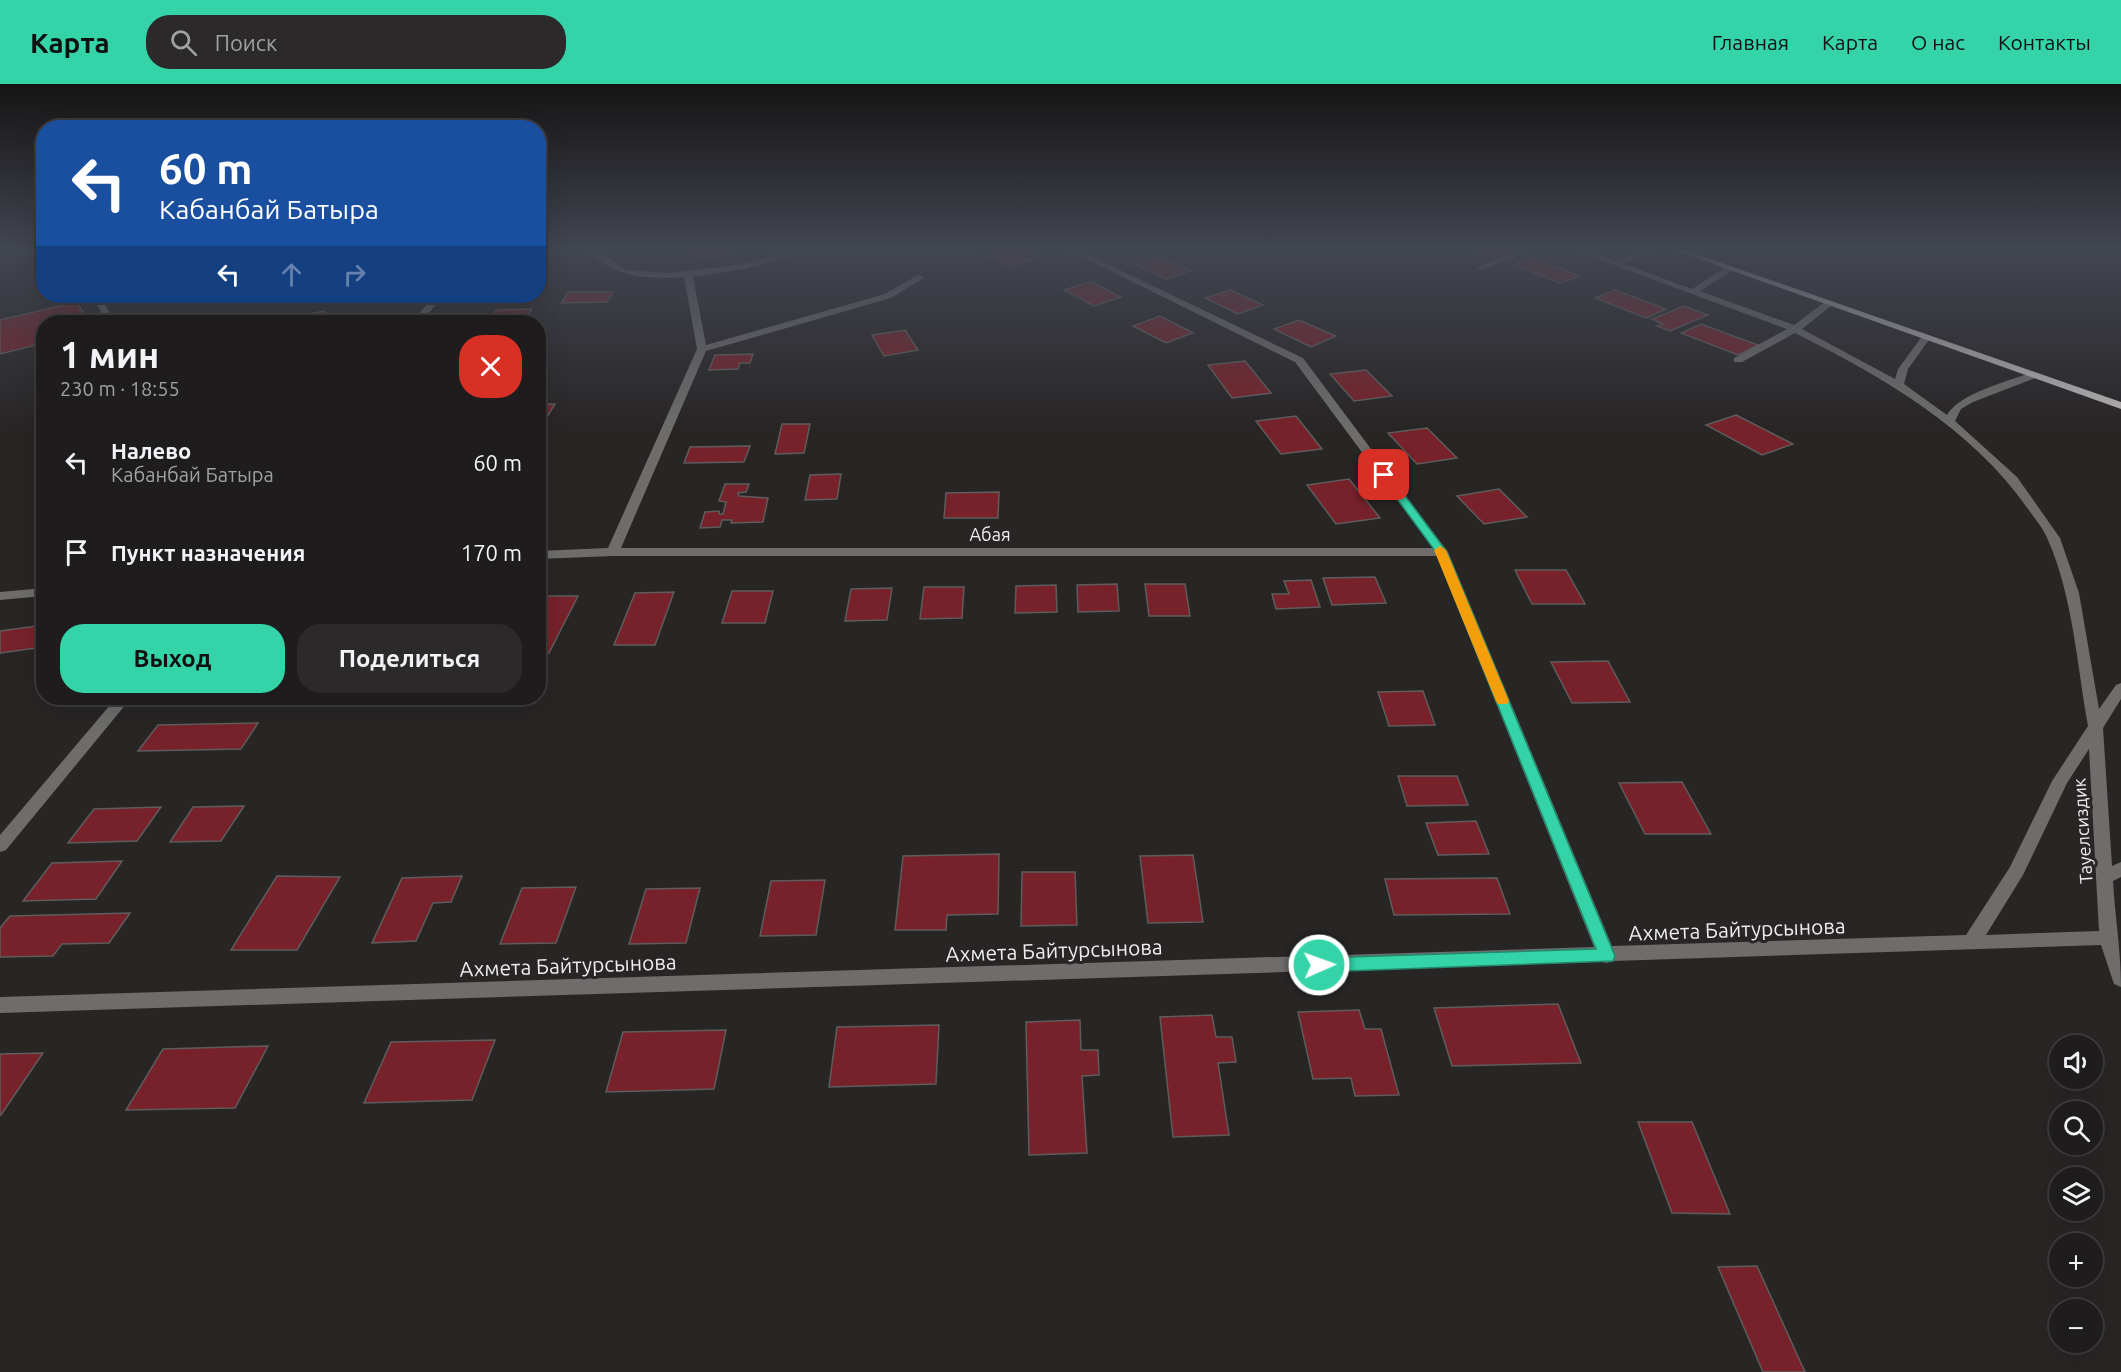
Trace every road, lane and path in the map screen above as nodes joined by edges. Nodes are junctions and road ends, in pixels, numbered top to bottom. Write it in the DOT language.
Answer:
graph roads {
  1 [pos="694,308"];
  2 [pos="846,308"];
  3 [pos="1192,308"];
  4 [pos="1737,308"];
  5 [pos="1822,308"];
  6 [pos="1844,308"];
  7 [pos="1795,329"];
  8 [pos="1926,337"];
  9 [pos="702,349"];
  10 [pos="1738,360"];
  11 [pos="2034,375"];
  12 [pos="1899,385"];
  13 [pos="2121,406"];
  14 [pos="1949,422"];
  15 [pos="613,552"];
  16 [pos="1442,552"];
  17 [pos="546,555"];
  18 [pos="36,592"];
  19 [pos="0,596"];
  20 [pos="2121,688"];
  21 [pos="118,705"];
  22 [pos="2095,726"];
  23 [pos="0,846"];
  24 [pos="2121,869"];
  25 [pos="2104,877"];
  26 [pos="2108,938"];
  27 [pos="1971,943"];
  28 [pos="1607,956"];
  29 [pos="2121,979"];
  30 [pos="0,1005"];
  1 -- 9 [label="street"];
  2 -- 9 [label="street"];
  3 -- 16 [label="street"];
  4 -- 7 [label="street, Тауелсиздик"];
  5 -- 7 [label="street"];
  6 -- 8 [label="main road"];
  7 -- 10 [label="street"];
  7 -- 12 [label="street, Тауелсиздик"];
  8 -- 11 [label="main road"];
  8 -- 12 [label="street"];
  9 -- 15 [label="street"];
  11 -- 13 [label="main road"];
  11 -- 14 [label="street"];
  12 -- 14 [label="street, Тауелсиздик"];
  14 -- 22 [label="street, Тауелсиздик"];
  15 -- 16 [label="street, Абая"];
  15 -- 17 [label="street, Абая"];
  16 -- 28 [label="street"];
  18 -- 19 [label="street"];
  20 -- 22 [label="street"];
  21 -- 23 [label="street"];
  22 -- 25 [label="street, Тауелсиздик"];
  22 -- 27 [label="street"];
  24 -- 25 [label="street"];
  25 -- 26 [label="street, Тауелсиздик"];
  26 -- 27 [label="street, Ахмета Байтурсынова"];
  26 -- 29 [label="street, Тауелсиздик"];
  27 -- 28 [label="street, Ахмета Байтурсынова"];
  28 -- 30 [label="street, Ахмета Байтурсынова"];
}
